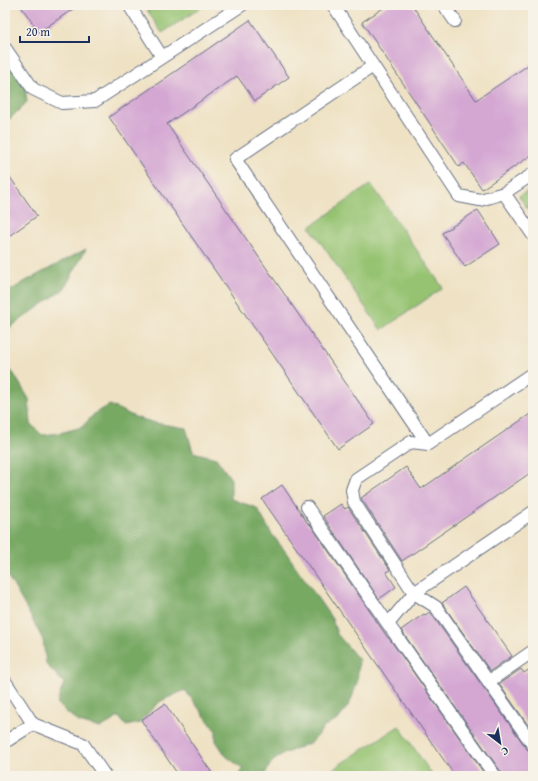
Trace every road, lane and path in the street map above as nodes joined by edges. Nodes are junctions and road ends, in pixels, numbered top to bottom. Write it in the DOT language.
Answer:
graph roads {
  1 [pos="129,5"];
  2 [pos="242,5"];
  3 [pos="333,5"];
  4 [pos="444,5"];
  5 [pos="454,21"];
  6 [pos="5,48"];
  7 [pos="162,57"];
  8 [pos="373,66"];
  9 [pos="533,174"];
  10 [pos="504,193"];
  11 [pos="533,235"];
  12 [pos="533,373"];
  13 [pos="428,444"];
  14 [pos="308,507"];
  15 [pos="533,512"];
  16 [pos="414,593"];
  17 [pos="388,624"];
  18 [pos="533,651"];
  19 [pos="5,681"];
  20 [pos="488,682"];
  21 [pos="33,724"];
  22 [pos="5,742"];
  23 [pos="533,745"];
  24 [pos="105,776"];
  25 [pos="496,776"];
  1 -- 7 [label="lane"];
  2 -- 7 [label="lane"];
  3 -- 8 [label="lane"];
  4 -- 5 [label="lane"];
  6 -- 7 [label="lane"];
  8 -- 10 [label="lane"];
  8 -- 13 [label="lane"];
  9 -- 10 [label="lane"];
  10 -- 11 [label="lane"];
  12 -- 13 [label="lane"];
  13 -- 16 [label="lane"];
  14 -- 17 [label="lane"];
  15 -- 16 [label="lane"];
  16 -- 17 [label="lane"];
  16 -- 20 [label="lane"];
  17 -- 25 [label="lane"];
  18 -- 20 [label="lane"];
  19 -- 21 [label="lane"];
  20 -- 23 [label="lane"];
  21 -- 22 [label="lane"];
  21 -- 24 [label="lane"];
}
